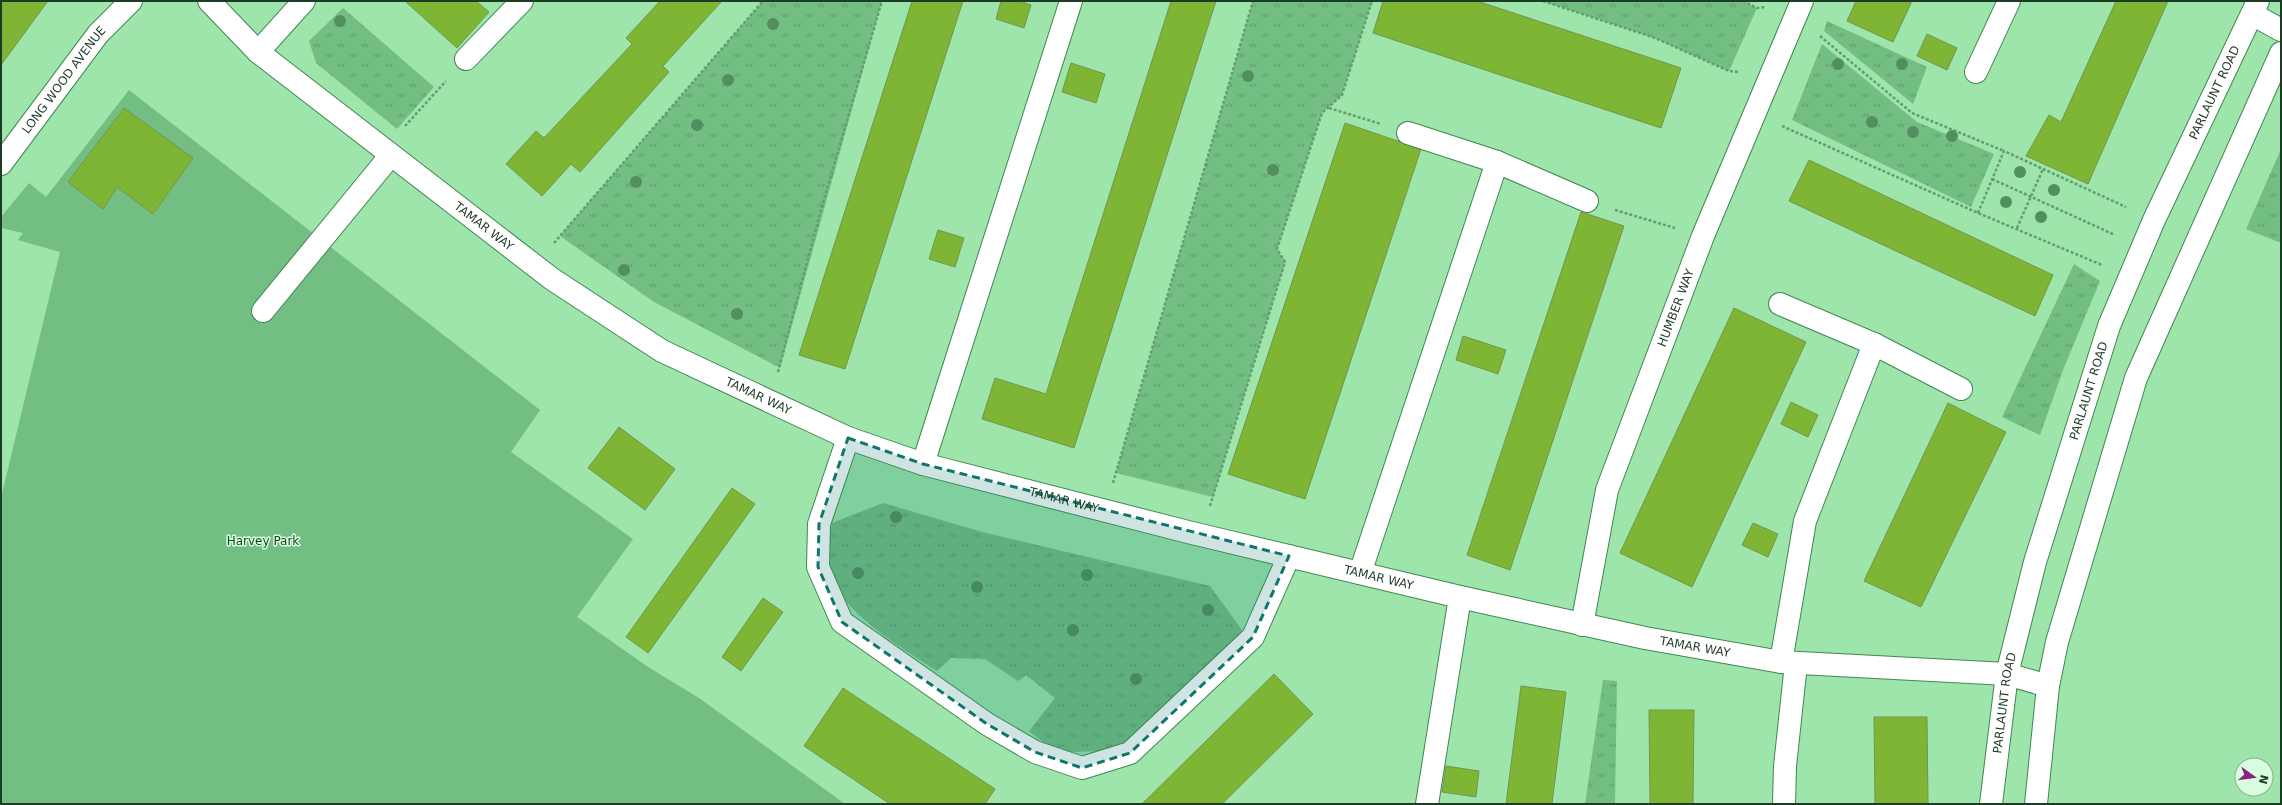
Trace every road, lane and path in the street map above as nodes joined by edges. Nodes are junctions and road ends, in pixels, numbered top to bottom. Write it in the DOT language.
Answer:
graph roads {
  1 [pos="131,1"];
  2 [pos="209,1"];
  3 [pos="304,1"];
  4 [pos="522,1"];
  5 [pos="763,1"];
  6 [pos="882,1"];
  7 [pos="1071,1"];
  8 [pos="1253,1"];
  9 [pos="1372,1"];
  10 [pos="1543,1"];
  11 [pos="2009,1"];
  12 [pos="2255,8"];
  13 [pos="1799,10"];
  14 [pos="2281,30"];
  15 [pos="258,52"];
  16 [pos="2281,53"];
  17 [pos="466,59"];
  18 [pos="1976,72"];
  19 [pos="1771,77"];
  20 [pos="1328,108"];
  21 [pos="1754,114"];
  22 [pos="1408,133"];
  23 [pos="2004,151"];
  24 [pos="387,152"];
  25 [pos="1497,162"];
  26 [pos="1,164"];
  27 [pos="2044,169"];
  28 [pos="1992,179"];
  29 [pos="2031,196"];
  30 [pos="1587,201"];
  31 [pos="1978,213"];
  32 [pos="2154,220"];
  33 [pos="2017,228"];
  34 [pos="1704,236"];
  35 [pos="2142,248"];
  36 [pos="534,265"];
  37 [pos="2129,277"];
  38 [pos="1780,304"];
  39 [pos="263,311"];
  40 [pos="1874,344"];
  41 [pos="1961,389"];
  42 [pos="770,403"];
  43 [pos="848,438"];
  44 [pos="923,464"];
  45 [pos="1104,511"];
  46 [pos="1201,535"];
  47 [pos="1289,556"];
  48 [pos="1360,573"];
  49 [pos="1460,597"];
  50 [pos="1582,624"];
  51 [pos="1789,663"];
  52 [pos="2007,674"];
  53 [pos="2048,686"];
  54 [pos="1427,804"];
  55 [pos="1784,804"];
  56 [pos="1992,804"];
  57 [pos="2036,804"];
  1 -- 26 [label="street, LONG WOOD AVENUE"];
  2 -- 15 [label="street, TAMAR WAY"];
  3 -- 15 [label="street"];
  4 -- 17 [label="street"];
  5 -- 36 [label="path"];
  6 -- 42 [label="path"];
  7 -- 44 [label="street"];
  8 -- 45 [label="path"];
  9 -- 20 [label="path"];
  10 -- 19 [label="path"];
  11 -- 18 [label="street"];
  12 -- 14 [label="street"];
  12 -- 32 [label="street, PARLAUNT ROAD"];
  13 -- 19 [label="street, HUMBER WAY"];
  13 -- 23 [label="path"];
  15 -- 24 [label="street, TAMAR WAY"];
  16 -- 53 [label="street"];
  17 -- 24 [label="path"];
  19 -- 21 [label="street, HUMBER WAY"];
  20 -- 22 [label="path"];
  20 -- 46 [label="path"];
  21 -- 31 [label="path"];
  21 -- 34 [label="street, HUMBER WAY"];
  22 -- 25 [label="street"];
  23 -- 27 [label="path"];
  23 -- 28 [label="path"];
  24 -- 36 [label="street, TAMAR WAY"];
  24 -- 39 [label="street"];
  25 -- 30 [label="street"];
  25 -- 48 [label="street"];
  27 -- 29 [label="path"];
  27 -- 32 [label="path"];
  28 -- 29 [label="path"];
  28 -- 31 [label="path"];
  29 -- 33 [label="path"];
  29 -- 35 [label="path"];
  30 -- 34 [label="path"];
  31 -- 33 [label="path"];
  32 -- 35 [label="street, PARLAUNT ROAD"];
  33 -- 37 [label="path"];
  34 -- 50 [label="street, HUMBER WAY"];
  35 -- 37 [label="street, PARLAUNT ROAD"];
  36 -- 42 [label="street, TAMAR WAY"];
  37 -- 52 [label="street, PARLAUNT ROAD"];
  38 -- 40 [label="street"];
  40 -- 41 [label="street"];
  40 -- 51 [label="street"];
  42 -- 43 [label="street, TAMAR WAY"];
  43 -- 44 [label="street, TAMAR WAY"];
  43 -- 47 [label="street"];
  44 -- 45 [label="street, TAMAR WAY"];
  45 -- 46 [label="street, TAMAR WAY"];
  46 -- 47 [label="street, TAMAR WAY"];
  47 -- 48 [label="street, TAMAR WAY"];
  48 -- 49 [label="street, TAMAR WAY"];
  49 -- 50 [label="street, TAMAR WAY"];
  49 -- 54 [label="street"];
  50 -- 51 [label="street, TAMAR WAY"];
  51 -- 52 [label="street, TAMAR WAY"];
  51 -- 55 [label="street"];
  52 -- 53 [label="street, TAMAR WAY"];
  52 -- 56 [label="street, PARLAUNT ROAD"];
  53 -- 57 [label="street"];
}
